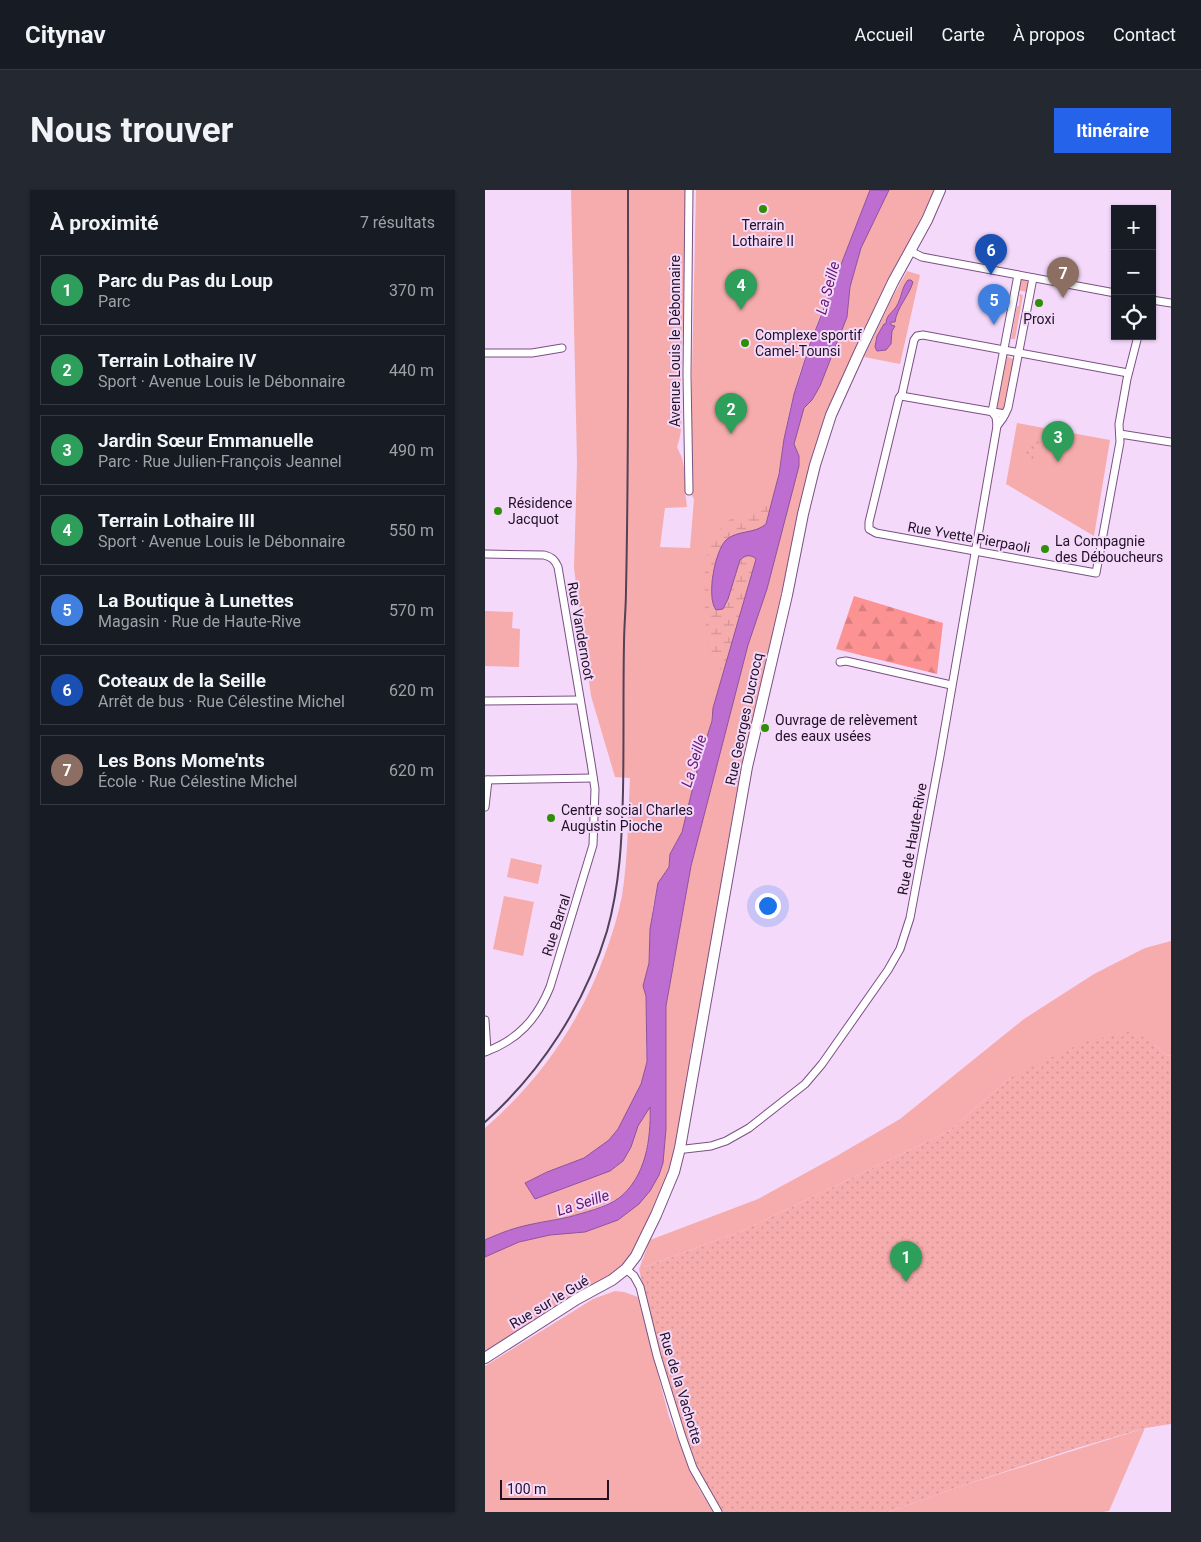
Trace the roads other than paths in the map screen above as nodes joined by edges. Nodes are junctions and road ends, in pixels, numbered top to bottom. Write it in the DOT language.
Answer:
graph roads {
  1 [pos="689,190"];
  2 [pos="940,190"];
  3 [pos="910,251"];
  4 [pos="1017,275"];
  5 [pos="1033,278"];
  6 [pos="1111,292"];
  7 [pos="1156,301"];
  8 [pos="1171,303"];
  9 [pos="1138,340"];
  10 [pos="562,348"];
  11 [pos="1003,350"];
  12 [pos="485,353"];
  13 [pos="1018,353"];
  14 [pos="1129,373"];
  15 [pos="901,396"];
  16 [pos="992,412"];
  17 [pos="1005,414"];
  18 [pos="997,426"];
  19 [pos="1120,434"];
  20 [pos="1171,442"];
  21 [pos="689,492"];
  22 [pos="974,550"];
  23 [pos="485,554"];
  24 [pos="840,662"];
  25 [pos="951,685"];
  26 [pos="581,700"];
  27 [pos="485,701"];
  28 [pos="593,778"];
  29 [pos="487,780"];
  30 [pos="485,807"];
  31 [pos="485,1020"];
  32 [pos="486,1052"];
  33 [pos="680,1148"];
  34 [pos="627,1269"];
  35 [pos="485,1358"];
  36 [pos="718,1512"];
  1 -- 21 [label="street, Avenue Louis le Débonnaire"];
  2 -- 3 [label="street, Rue Georges Ducrocq"];
  3 -- 4 [label="street"];
  3 -- 33 [label="street, Rue Georges Ducrocq"];
  4 -- 5 [label="street"];
  4 -- 11 [label="street"];
  5 -- 6 [label="street"];
  5 -- 13 [label="street, Rue de Haute-Rive"];
  7 -- 8 [label="street"];
  9 -- 14 [label="street"];
  10 -- 12 [label="street"];
  11 -- 13 [label="street"];
  11 -- 15 [label="street"];
  11 -- 16 [label="street"];
  13 -- 14 [label="street"];
  13 -- 17 [label="street, Rue de Haute-Rive"];
  14 -- 19 [label="street"];
  15 -- 16 [label="street"];
  15 -- 22 [label="street, Rue Yvette Pierpaoli"];
  16 -- 17 [label="street"];
  16 -- 18 [label="street"];
  17 -- 18 [label="street, Rue de Haute-Rive"];
  18 -- 22 [label="street, Rue de Haute-Rive"];
  19 -- 20 [label="street"];
  19 -- 22 [label="street, Rue Yvette Pierpaoli"];
  22 -- 25 [label="street, Rue de Haute-Rive"];
  23 -- 26 [label="street, Rue Vandernoot"];
  24 -- 25 [label="street"];
  25 -- 33 [label="street, Rue de Haute-Rive"];
  26 -- 27 [label="street"];
  26 -- 28 [label="street, Rue Vandernoot"];
  28 -- 29 [label="street"];
  28 -- 32 [label="street, Rue Barral"];
  29 -- 30 [label="street"];
  31 -- 32 [label="street"];
  33 -- 34 [label="street, Rue Georges Ducrocq"];
  34 -- 35 [label="street, Rue sur le Gué"];
  34 -- 36 [label="street, Rue de la Vachotte"];
}
